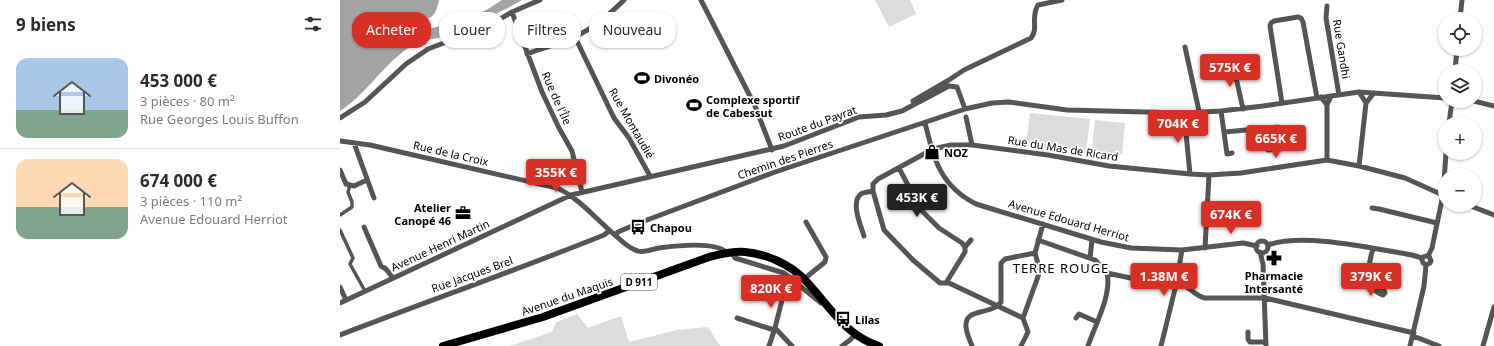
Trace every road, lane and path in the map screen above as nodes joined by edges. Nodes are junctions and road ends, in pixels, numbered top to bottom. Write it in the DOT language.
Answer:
graph roads {
  1 [pos="540,0"];
  2 [pos="624,0"];
  3 [pos="701,0"];
  4 [pos="1062,0"];
  5 [pos="1462,0"];
  6 [pos="1327,6"];
  7 [pos="512,12"];
  8 [pos="1461,12"];
  9 [pos="581,33"];
  10 [pos="1185,47"];
  11 [pos="544,48"];
  12 [pos="580,48"];
  13 [pos="527,54"];
  14 [pos="1233,64"];
  15 [pos="1359,92"];
  16 [pos="1374,93"];
  17 [pos="1339,95"];
  18 [pos="1331,96"];
  19 [pos="1319,97"];
  20 [pos="1438,98"];
  21 [pos="1282,103"];
  22 [pos="1366,103"];
  23 [pos="1482,103"];
  24 [pos="1327,105"];
  25 [pos="965,106"];
  26 [pos="1494,106"];
  27 [pos="1243,109"];
  28 [pos="1221,111"];
  29 [pos="1199,112"];
  30 [pos="894,113"];
  31 [pos="1184,113"];
  32 [pos="966,117"];
  33 [pos="340,118"];
  34 [pos="925,123"];
  35 [pos="1225,132"];
  36 [pos="340,141"];
  37 [pos="354,143"];
  38 [pos="972,145"];
  39 [pos="933,149"];
  40 [pos="772,150"];
  41 [pos="1268,150"];
  42 [pos="1232,153"];
  43 [pos="1326,160"];
  44 [pos="1359,166"];
  45 [pos="899,168"];
  46 [pos="340,170"];
  47 [pos="1190,174"];
  48 [pos="1210,175"];
  49 [pos="650,176"];
  50 [pos="367,180"];
  51 [pos="350,185"];
  52 [pos="873,191"];
  53 [pos="582,192"];
  54 [pos="1438,192"];
  55 [pos="571,195"];
  56 [pos="374,198"];
  57 [pos="1372,208"];
  58 [pos="1482,210"];
  59 [pos="1440,212"];
  60 [pos="340,215"];
  61 [pos="1494,215"];
  62 [pos="806,222"];
  63 [pos="1437,223"];
  64 [pos="1043,224"];
  65 [pos="364,227"];
  66 [pos="609,231"];
  67 [pos="341,232"];
  68 [pos="615,235"];
  69 [pos="864,236"];
  70 [pos="971,240"];
  71 [pos="1038,240"];
  72 [pos="1092,240"];
  73 [pos="1268,245"];
  74 [pos="1257,246"];
  75 [pos="965,247"];
  76 [pos="1205,248"];
  77 [pos="1373,249"];
  78 [pos="1182,250"];
  79 [pos="1260,252"];
  80 [pos="1266,252"];
  81 [pos="730,253"];
  82 [pos="1035,253"];
  83 [pos="1428,256"];
  84 [pos="1090,258"];
  85 [pos="1422,258"];
  86 [pos="1263,264"];
  87 [pos="1426,265"];
  88 [pos="1107,273"];
  89 [pos="788,276"];
  90 [pos="393,278"];
  91 [pos="804,279"];
  92 [pos="946,283"];
  93 [pos="1176,284"];
  94 [pos="340,287"];
  95 [pos="1375,289"];
  96 [pos="365,291"];
  97 [pos="1265,298"];
  98 [pos="346,300"];
  99 [pos="823,301"];
  100 [pos="340,303"];
  101 [pos="998,306"];
  102 [pos="1494,307"];
  103 [pos="737,318"];
  104 [pos="1023,318"];
  105 [pos="1076,318"];
  106 [pos="1097,322"];
  107 [pos="775,329"];
  108 [pos="1491,331"];
  109 [pos="1248,332"];
  110 [pos="1413,334"];
  111 [pos="340,335"];
  112 [pos="855,335"];
  113 [pos="1266,344"];
  114 [pos="443,346"];
  115 [pos="769,346"];
  116 [pos="792,346"];
  117 [pos="842,346"];
  118 [pos="879,346"];
  119 [pos="972,346"];
  120 [pos="1021,346"];
  121 [pos="1088,346"];
  122 [pos="1161,346"];
  123 [pos="1410,346"];
  124 [pos="1439,346"];
  125 [pos="1483,346"];
  1 -- 7 [label="street"];
  2 -- 9 [label="street"];
  3 -- 40 [label="street"];
  4 -- 30 [label="street"];
  5 -- 8 [label="street"];
  6 -- 17 [label="street, Rue Gandhi"];
  7 -- 13 [label="street, Rue de l'Île"];
  7 -- 33 [label="street"];
  10 -- 29 [label="street"];
  11 -- 13 [label="street"];
  12 -- 49 [label="street, Rue Montaudié"];
  13 -- 53 [label="street, Rue de l'Île"];
  14 -- 27 [label="street"];
  15 -- 16 [label="street"];
  15 -- 17 [label="street"];
  15 -- 22 [label="street"];
  16 -- 20 [label="street"];
  16 -- 22 [label="street"];
  17 -- 18 [label="street"];
  18 -- 19 [label="street"];
  18 -- 24 [label="street"];
  19 -- 21 [label="street"];
  19 -- 21 [label="street"];
  19 -- 24 [label="street"];
  21 -- 27 [label="street"];
  22 -- 44 [label="street"];
  23 -- 26 [label="street"];
  24 -- 43 [label="street"];
  25 -- 30 [label="street, Route du Payrat"];
  25 -- 31 [label="street"];
  25 -- 34 [label="street, Chemin des Pierres"];
  27 -- 28 [label="street"];
  28 -- 29 [label="street"];
  28 -- 35 [label="street"];
  29 -- 31 [label="street"];
  30 -- 40 [label="street, Route du Payrat"];
  31 -- 47 [label="street"];
  32 -- 38 [label="street"];
  34 -- 39 [label="street, Avenue Edouard Herriot"];
  34 -- 68 [label="street, Chemin des Pierres"];
  35 -- 41 [label="street"];
  35 -- 42 [label="street"];
  36 -- 37 [label="street, Rue de la Croix"];
  37 -- 50 [label="street"];
  37 -- 55 [label="street, Rue de la Croix"];
  38 -- 39 [label="street, Rue du Mas de Ricard"];
  38 -- 47 [label="street, Rue du Mas de Ricard"];
  39 -- 45 [label="street, Rue du Mas de Ricard"];
  39 -- 64 [label="street, Avenue Edouard Herriot"];
  40 -- 49 [label="street, Route du Payrat"];
  43 -- 44 [label="street, Rue du Mas de Ricard"];
  43 -- 48 [label="street, Rue du Mas de Ricard"];
  44 -- 54 [label="street, Rue du Mas de Ricard"];
  45 -- 52 [label="street, Rue du Mas de Ricard"];
  45 -- 75 [label="street"];
  46 -- 51 [label="street"];
  47 -- 48 [label="street, Rue du Mas de Ricard"];
  48 -- 76 [label="street"];
  49 -- 53 [label="street, Route du Payrat"];
  50 -- 51 [label="street"];
  50 -- 56 [label="street"];
  51 -- 60 [label="street"];
  52 -- 69 [label="street"];
  52 -- 92 [label="street"];
  53 -- 55 [label="street, Route du Payrat"];
  55 -- 66 [label="street, Rue de la Croix"];
  55 -- 90 [label="street, Avenue Henri Martin"];
  57 -- 63 [label="street"];
  58 -- 61 [label="street"];
  59 -- 63 [label="street"];
  62 -- 91 [label="street"];
  63 -- 83 [label="street"];
  64 -- 71 [label="street"];
  64 -- 72 [label="street, Avenue Edouard Herriot"];
  65 -- 90 [label="street"];
  66 -- 68 [label="street, Rue de la Croix"];
  66 -- 111 [label="street, Rue Jacques Brel"];
  67 -- 96 [label="street"];
  68 -- 81 [label="street, Rue de la Croix"];
  70 -- 75 [label="street"];
  71 -- 82 [label="street"];
  71 -- 84 [label="street"];
  72 -- 78 [label="street, Avenue Edouard Herriot"];
  72 -- 84 [label="street"];
  73 -- 74 [label="street"];
  73 -- 77 [label="street"];
  73 -- 80 [label="street"];
  74 -- 76 [label="street, Avenue Edouard Herriot"];
  74 -- 79 [label="street"];
  75 -- 92 [label="street"];
  76 -- 78 [label="street, Avenue Edouard Herriot"];
  77 -- 85 [label="street"];
  77 -- 95 [label="street"];
  78 -- 93 [label="street"];
  79 -- 80 [label="street"];
  79 -- 86 [label="street"];
  80 -- 86 [label="street"];
  81 -- 89 [label="street, Rue de la Croix"];
  81 -- 91 [label="main road, Avenue du Maquis / D 911"];
  81 -- 114 [label="main road, Avenue du Maquis / D 911"];
  82 -- 101 [label="street"];
  82 -- 104 [label="street"];
  83 -- 85 [label="street"];
  83 -- 87 [label="street"];
  84 -- 88 [label="street"];
  85 -- 87 [label="street"];
  86 -- 97 [label="street"];
  87 -- 110 [label="street"];
  88 -- 93 [label="street"];
  88 -- 106 [label="street"];
  89 -- 99 [label="street, Rue de la Croix"];
  89 -- 107 [label="street"];
  90 -- 96 [label="street, Avenue Henri Martin"];
  91 -- 99 [label="main road, Avenue du Maquis / D 911"];
  92 -- 101 [label="street"];
  93 -- 97 [label="street"];
  93 -- 122 [label="street"];
  94 -- 98 [label="street"];
  96 -- 98 [label="street, Avenue Henri Martin"];
  97 -- 110 [label="street"];
  97 -- 113 [label="street"];
  98 -- 100 [label="street, Avenue Henri Martin"];
  99 -- 112 [label="main road, Avenue du Maquis / D 911"];
  101 -- 104 [label="street"];
  101 -- 119 [label="street"];
  102 -- 108 [label="street"];
  103 -- 107 [label="street"];
  104 -- 120 [label="street"];
  105 -- 106 [label="street"];
  106 -- 121 [label="street"];
  107 -- 115 [label="street"];
  107 -- 116 [label="street"];
  108 -- 125 [label="street"];
  109 -- 113 [label="street"];
  110 -- 123 [label="street"];
  110 -- 124 [label="street"];
  112 -- 117 [label="street"];
  112 -- 118 [label="main road, D 911"];
}
